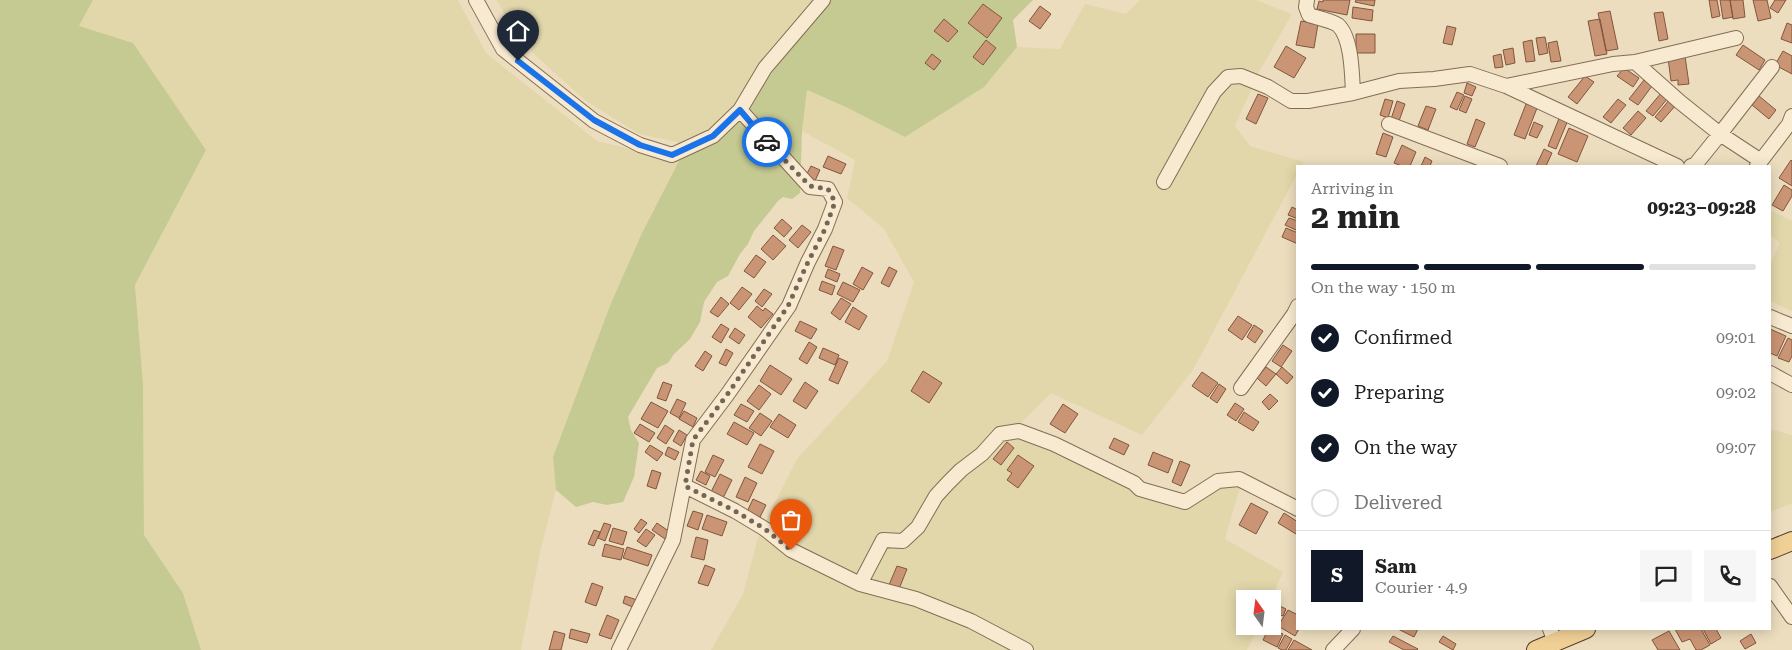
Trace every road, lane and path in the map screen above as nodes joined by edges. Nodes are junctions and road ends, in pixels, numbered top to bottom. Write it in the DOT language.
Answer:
graph roads {
  1 [pos="476,0"];
  2 [pos="823,0"];
  3 [pos="1307,0"];
  4 [pos="1736,38"];
  5 [pos="1635,62"];
  6 [pos="1772,67"];
  7 [pos="1506,86"];
  8 [pos="1354,93"];
  9 [pos="740,110"];
  10 [pos="1792,116"];
  11 [pos="1389,124"];
  12 [pos="1720,134"];
  13 [pos="1759,164"];
  14 [pos="1497,165"];
  15 [pos="1675,165"];
  16 [pos="1694,165"];
  17 [pos="1164,182"];
  18 [pos="1296,310"];
  19 [pos="1771,317"];
  20 [pos="1792,326"];
  21 [pos="1771,374"];
  22 [pos="1792,385"];
  23 [pos="1241,388"];
  24 [pos="685,486"];
  25 [pos="1296,508"];
  26 [pos="1792,540"];
  27 [pos="1771,550"];
  28 [pos="860,584"];
  29 [pos="1771,587"];
  30 [pos="1792,617"];
  31 [pos="1352,630"];
  32 [pos="1580,630"];
  33 [pos="1553,635"];
  34 [pos="619,650"];
  35 [pos="1026,650"];
  36 [pos="1333,650"];
  37 [pos="1536,650"];
  1 -- 9 [label="street"];
  2 -- 9 [label="street"];
  3 -- 8 [label="street"];
  4 -- 5 [label="street"];
  5 -- 7 [label="street"];
  5 -- 12 [label="street"];
  6 -- 12 [label="street"];
  7 -- 8 [label="street"];
  7 -- 15 [label="street"];
  8 -- 17 [label="street"];
  9 -- 24 [label="street"];
  10 -- 13 [label="street"];
  11 -- 14 [label="street"];
  12 -- 13 [label="street"];
  12 -- 16 [label="street"];
  18 -- 23 [label="street"];
  19 -- 20 [label="street"];
  21 -- 22 [label="street"];
  24 -- 28 [label="street"];
  24 -- 34 [label="street"];
  25 -- 28 [label="street"];
  26 -- 27 [label="main road"];
  28 -- 35 [label="street"];
  29 -- 30 [label="street"];
  31 -- 36 [label="street"];
  32 -- 33 [label="main road"];
  33 -- 37 [label="main road"];
}
